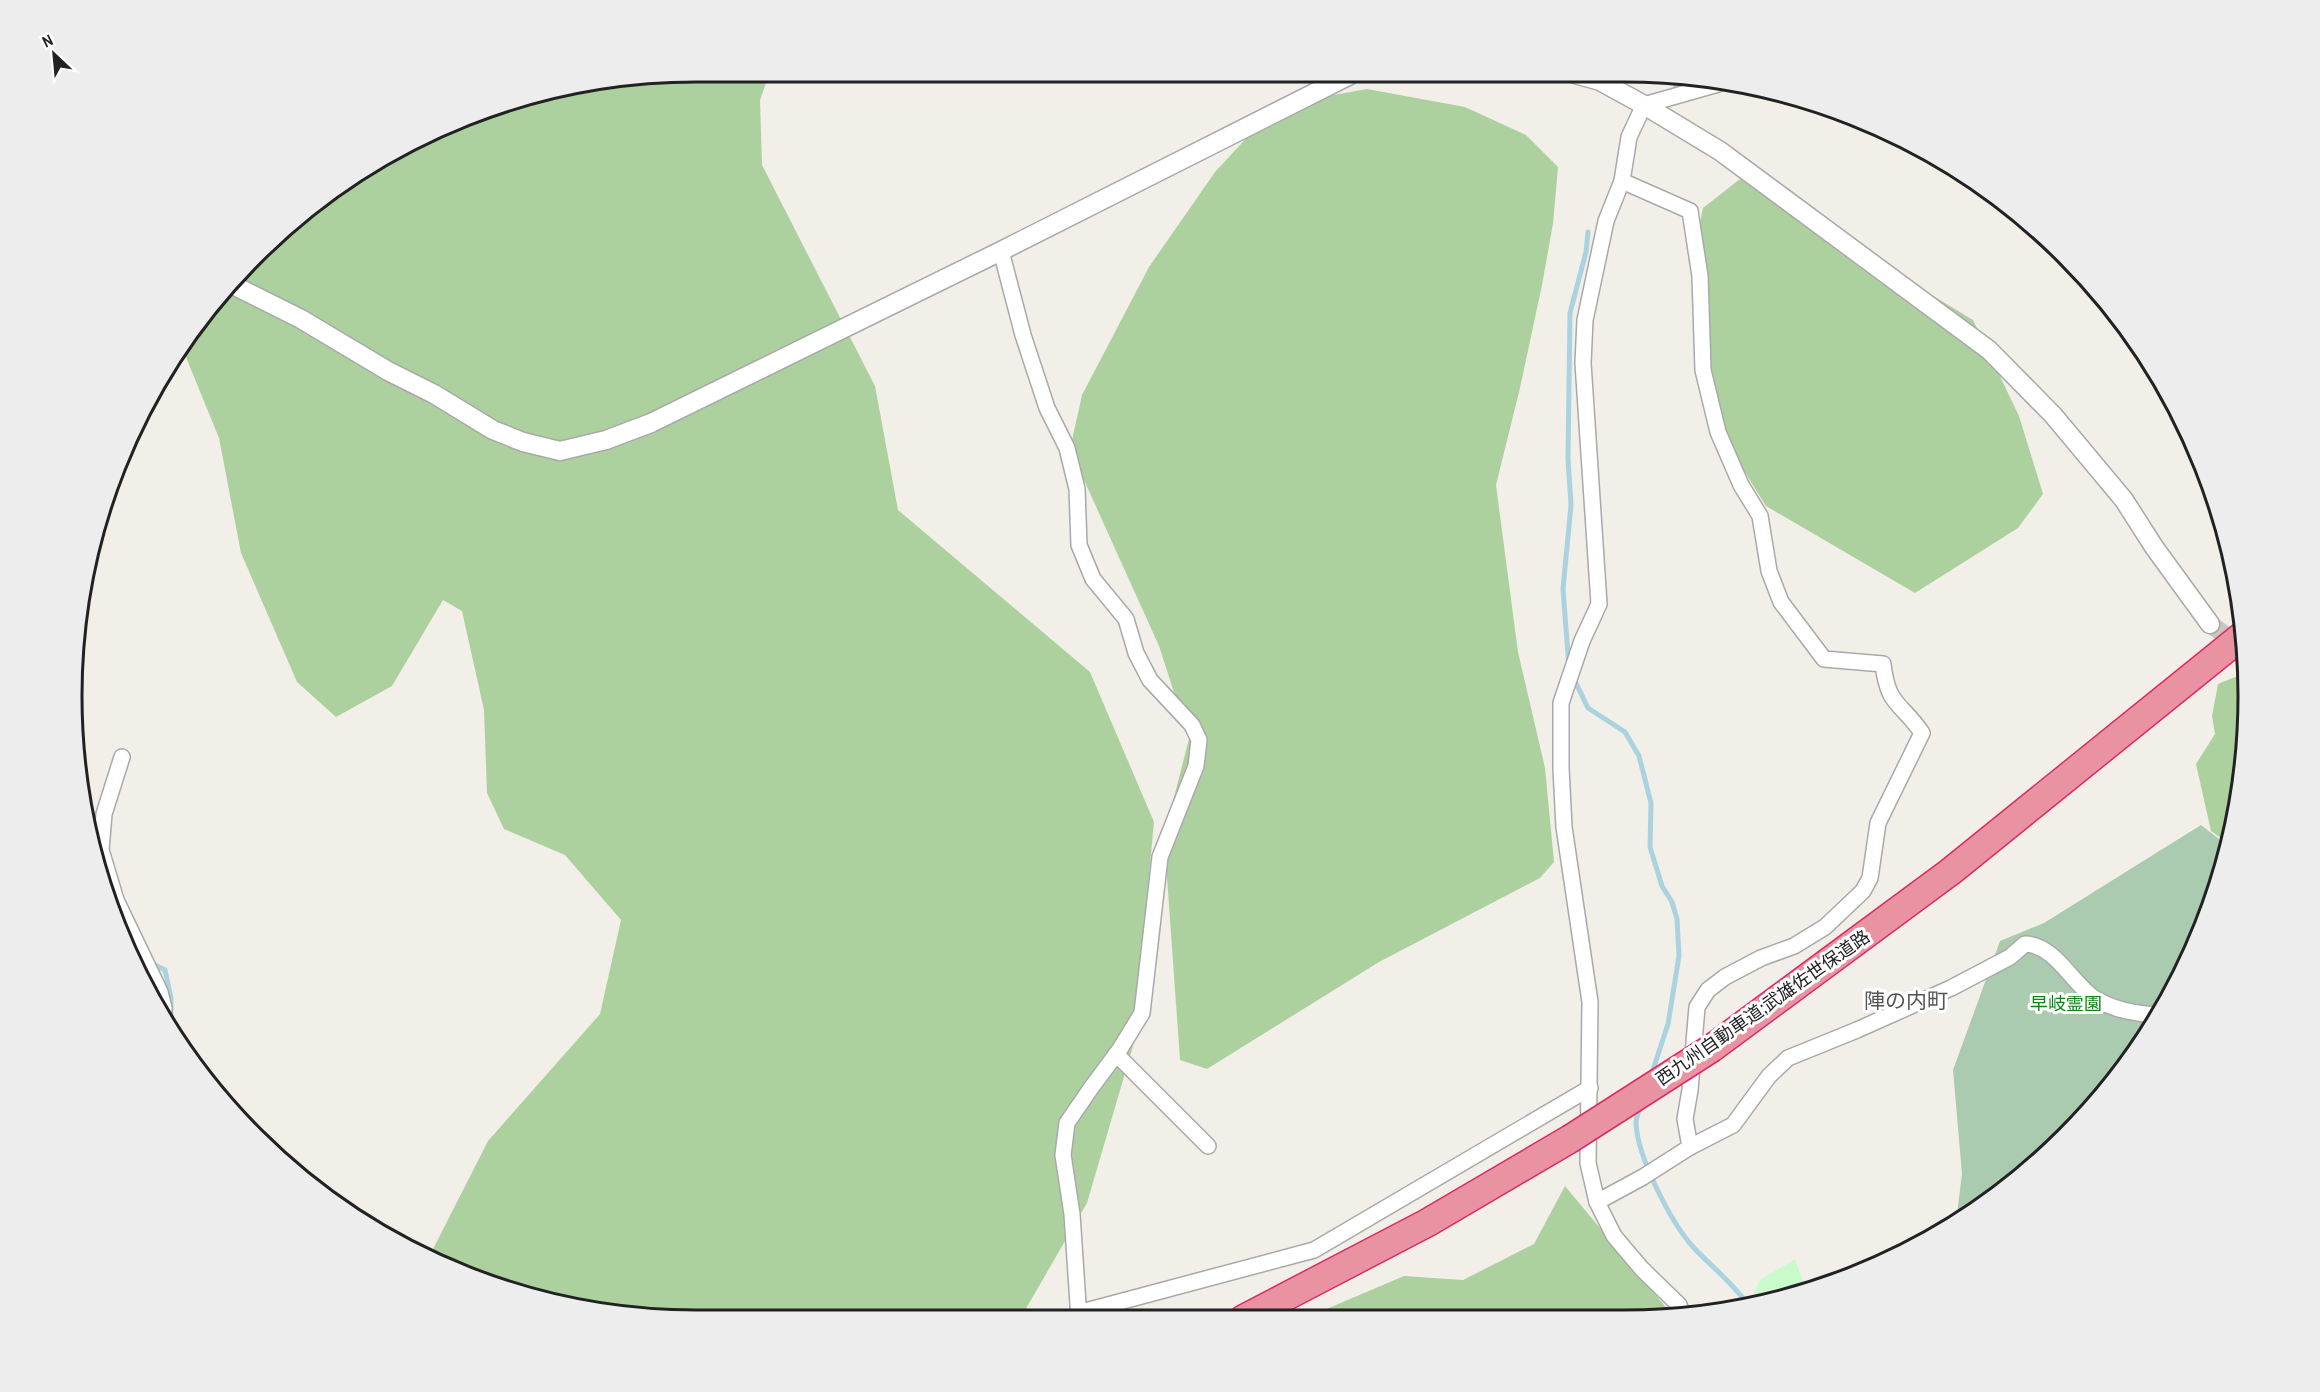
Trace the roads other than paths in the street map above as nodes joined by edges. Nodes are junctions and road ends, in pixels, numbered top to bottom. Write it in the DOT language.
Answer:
graph roads {
  1 [pos="1336,82"];
  2 [pos="1602,82"];
  3 [pos="1704,88"];
  4 [pos="1644,105"];
  5 [pos="1622,181"];
  6 [pos="1001,251"];
  7 [pos="238,288"];
  8 [pos="2210,624"];
  9 [pos="2235,642"];
  10 [pos="122,758"];
  11 [pos="101,845"];
  12 [pos="123,914"];
  13 [pos="161,995"];
  14 [pos="2148,1014"];
  15 [pos="1116,1054"];
  16 [pos="1590,1088"];
  17 [pos="1208,1146"];
  18 [pos="1690,1147"];
  19 [pos="1597,1202"];
  20 [pos="1680,1306"];
  21 [pos="1078,1310"];
  22 [pos="1099,1310"];
  23 [pos="1260,1310"];
  1 -- 6 [label="street"];
  2 -- 4 [label="street"];
  3 -- 4 [label="street"];
  4 -- 5 [label="street"];
  4 -- 8 [label="street"];
  5 -- 16 [label="street"];
  5 -- 18 [label="street"];
  6 -- 7 [label="street"];
  6 -- 15 [label="street"];
  9 -- 23 [label="highway, 西九州自動車道;武雄佐世保道路, bridge"];
  10 -- 11 [label="street"];
  12 -- 13 [label="street"];
  14 -- 18 [label="street"];
  15 -- 17 [label="street"];
  15 -- 21 [label="street"];
  16 -- 19 [label="street"];
  16 -- 22 [label="street"];
  18 -- 19 [label="street"];
  19 -- 20 [label="street"];
}
